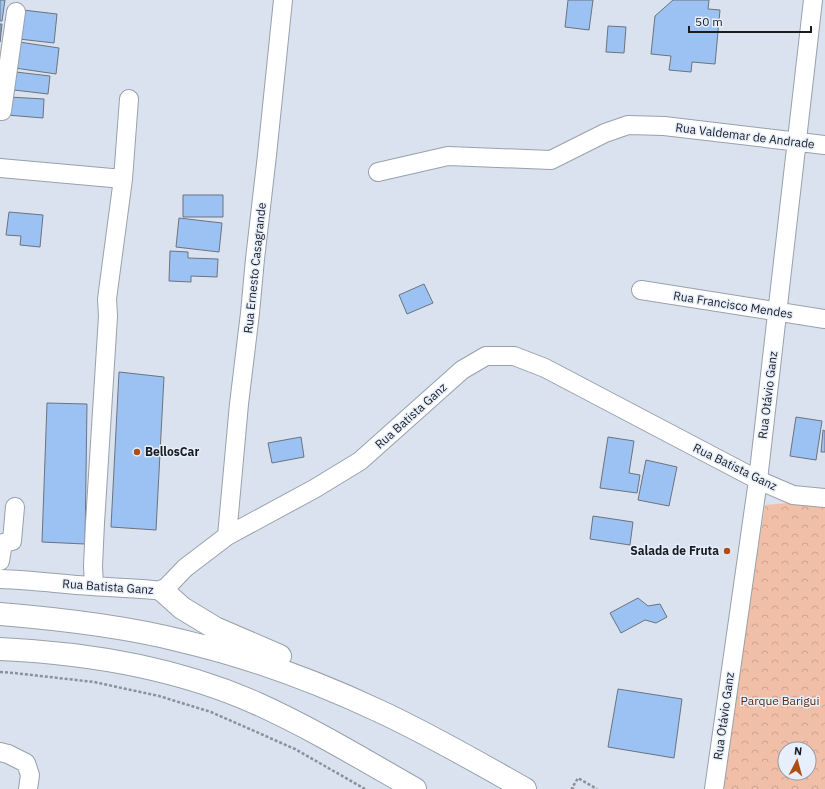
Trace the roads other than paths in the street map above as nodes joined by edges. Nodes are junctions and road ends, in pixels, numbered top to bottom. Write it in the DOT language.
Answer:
graph roads {
  1 [pos="283,0"];
  2 [pos="813,0"];
  3 [pos="16,12"];
  4 [pos="4,64"];
  5 [pos="129,98"];
  6 [pos="2,111"];
  7 [pos="797,142"];
  8 [pos="825,145"];
  9 [pos="0,168"];
  10 [pos="378,172"];
  11 [pos="123,179"];
  12 [pos="640,290"];
  13 [pos="777,312"];
  14 [pos="825,319"];
  15 [pos="758,480"];
  16 [pos="825,498"];
  17 [pos="15,508"];
  18 [pos="226,536"];
  19 [pos="0,561"];
  20 [pos="0,579"];
  21 [pos="94,586"];
  22 [pos="163,591"];
  23 [pos="0,614"];
  24 [pos="0,649"];
  25 [pos="441,742"];
  26 [pos="0,752"];
  27 [pos="28,789"];
  28 [pos="415,789"];
  29 [pos="525,789"];
  30 [pos="714,789"];
  1 -- 18 [label="street, Rua Ernesto Casagrande"];
  2 -- 7 [label="street, Rua Otávio Ganz"];
  3 -- 4 [label="street"];
  4 -- 6 [label="street"];
  5 -- 11 [label="street"];
  7 -- 8 [label="street, Rua Valdemar de Andrade"];
  7 -- 10 [label="street, Rua Valdemar de Andrade"];
  7 -- 13 [label="street, Rua Otávio Ganz"];
  9 -- 11 [label="street"];
  11 -- 21 [label="street"];
  12 -- 13 [label="street, Rua Francisco Mendes"];
  13 -- 14 [label="street, Rua Francisco Mendes"];
  13 -- 15 [label="street, Rua Otávio Ganz"];
  15 -- 16 [label="street, Rua Batista Ganz"];
  15 -- 18 [label="street, Rua Batista Ganz"];
  15 -- 30 [label="street, Rua Otávio Ganz"];
  17 -- 19 [label="street"];
  18 -- 22 [label="street, Rua Batista Ganz"];
  20 -- 21 [label="street, Rua Batista Ganz"];
  21 -- 22 [label="street, Rua Batista Ganz"];
  22 -- 25 [label="highway"];
  23 -- 25 [label="highway"];
  24 -- 28 [label="highway"];
  25 -- 29 [label="highway"];
  26 -- 27 [label="street"];
}
